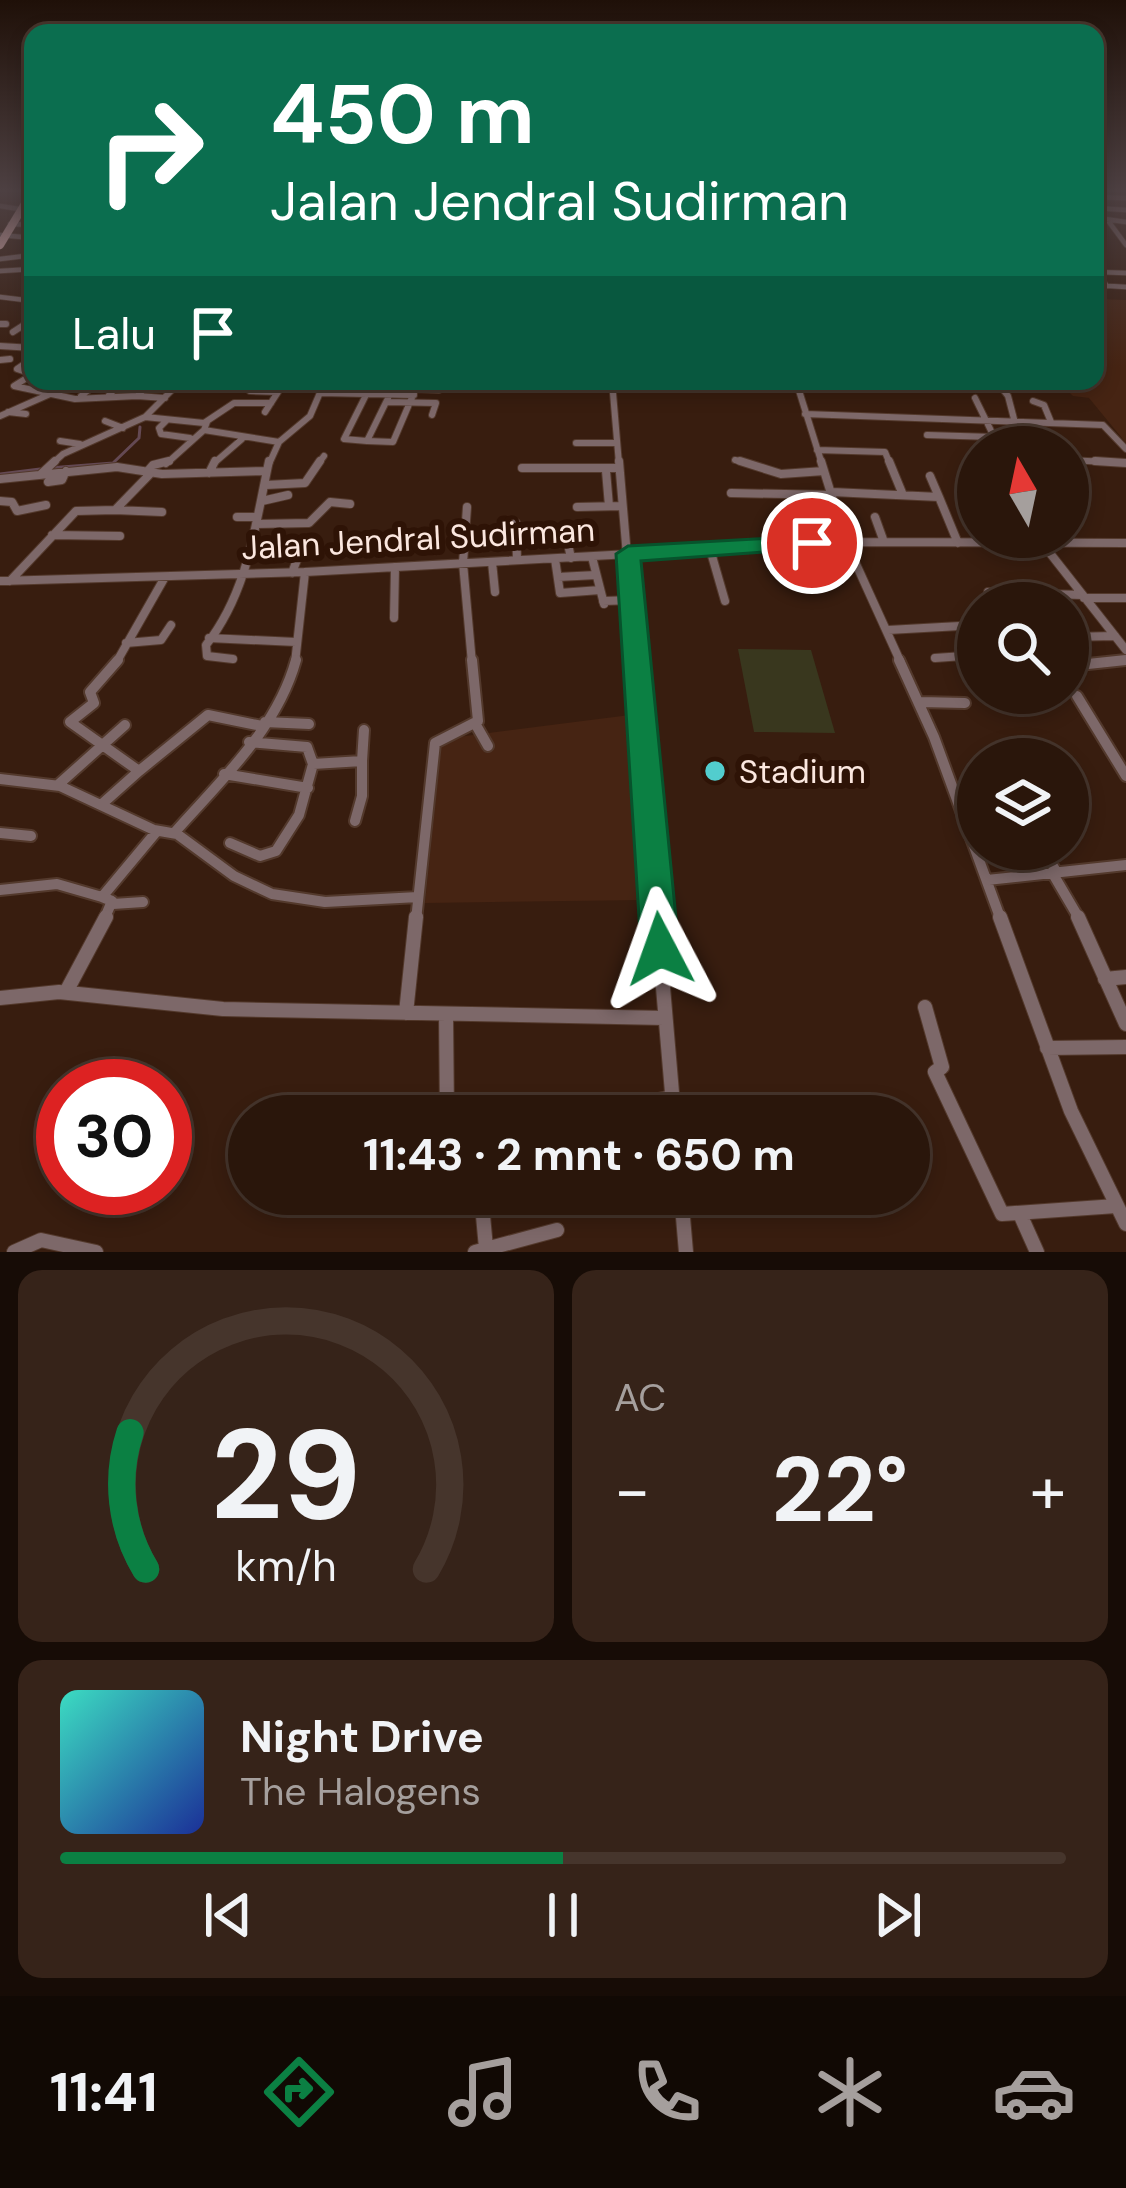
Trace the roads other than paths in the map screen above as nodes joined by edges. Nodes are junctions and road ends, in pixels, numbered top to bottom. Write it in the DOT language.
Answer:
graph roads {
  1 [pos="1104,282"];
  2 [pos="1104,286"];
  3 [pos="1107,286"];
  4 [pos="1126,287"];
  5 [pos="24,325"];
  6 [pos="13,332"];
  7 [pos="10,359"];
  8 [pos="0,360"];
  9 [pos="30,390"];
  10 [pos="52,390"];
  11 [pos="90,390"];
  12 [pos="114,390"];
  13 [pos="143,390"];
  14 [pos="173,390"];
  15 [pos="249,390"];
  16 [pos="321,390"];
  17 [pos="347,390"];
  18 [pos="366,390"];
  19 [pos="390,390"];
  20 [pos="612,390"];
  21 [pos="798,390"];
  22 [pos="1003,390"];
  23 [pos="278,392"];
  24 [pos="415,392"];
  25 [pos="365,393"];
  26 [pos="47,394"];
  27 [pos="109,395"];
  28 [pos="121,395"];
  29 [pos="137,396"];
  30 [pos="388,396"];
  31 [pos="165,398"];
  32 [pos="975,398"];
  33 [pos="81,399"];
  34 [pos="1033,401"];
  35 [pos="110,409"];
  36 [pos="4,414"];
  37 [pos="26,414"];
  38 [pos="805,414"];
  39 [pos="432,415"];
  40 [pos="916,415"];
  41 [pos="145,417"];
  42 [pos="985,418"];
  43 [pos="1014,419"];
  44 [pos="167,420"];
  45 [pos="105,421"];
  46 [pos="1051,422"];
  47 [pos="206,426"];
  48 [pos="989,426"];
  49 [pos="123,428"];
  50 [pos="957,436"];
  51 [pos="191,439"];
  52 [pos="242,439"];
  53 [pos="60,441"];
  54 [pos="367,441"];
  55 [pos="279,442"];
  56 [pos="575,443"];
  57 [pos="615,443"];
  58 [pos="85,444"];
  59 [pos="1126,448"];
  60 [pos="817,450"];
  61 [pos="324,456"];
  62 [pos="735,460"];
  63 [pos="1089,461"];
  64 [pos="1126,463"];
  65 [pos="522,468"];
  66 [pos="619,468"];
  67 [pos="266,471"];
  68 [pos="607,471"];
  69 [pos="824,471"];
  70 [pos="46,472"];
  71 [pos="148,473"];
  72 [pos="209,473"];
  73 [pos="930,476"];
  74 [pos="0,479"];
  75 [pos="266,485"];
  76 [pos="731,493"];
  77 [pos="832,494"];
  78 [pos="289,495"];
  79 [pos="903,495"];
  80 [pos="939,497"];
  81 [pos="262,501"];
  82 [pos="0,502"];
  83 [pos="350,504"];
  84 [pos="46,505"];
  85 [pos="609,506"];
  86 [pos="622,506"];
  87 [pos="466,507"];
  88 [pos="577,507"];
  89 [pos="115,510"];
  90 [pos="162,512"];
  91 [pos="237,517"];
  92 [pos="875,517"];
  93 [pos="257,520"];
  94 [pos="517,523"];
  95 [pos="1094,528"];
  96 [pos="565,530"];
  97 [pos="52,535"];
  98 [pos="120,536"];
  99 [pos="957,541"];
  100 [pos="846,542"];
  101 [pos="884,542"];
  102 [pos="1089,542"];
  103 [pos="957,543"];
  104 [pos="1104,543"];
  105 [pos="1122,543"];
  106 [pos="710,548"];
  107 [pos="301,549"];
  108 [pos="628,554"];
  109 [pos="1126,555"];
  110 [pos="592,557"];
  111 [pos="571,558"];
  112 [pos="1053,558"];
  113 [pos="555,559"];
  114 [pos="518,560"];
  115 [pos="492,562"];
  116 [pos="463,563"];
  117 [pos="395,567"];
  118 [pos="299,572"];
  119 [pos="244,574"];
  120 [pos="596,575"];
  121 [pos="165,577"];
  122 [pos="558,577"];
  123 [pos="5,581"];
  124 [pos="1072,582"];
  125 [pos="495,592"];
  126 [pos="560,593"];
  127 [pos="1089,597"];
  128 [pos="602,598"];
  129 [pos="1126,598"];
  130 [pos="634,600"];
  131 [pos="724,601"];
  132 [pos="1089,604"];
  133 [pos="550,607"];
  134 [pos="394,619"];
  135 [pos="171,625"];
  136 [pos="957,626"];
  137 [pos="888,630"];
  138 [pos="1115,636"];
  139 [pos="1089,637"];
  140 [pos="209,638"];
  141 [pos="296,642"];
  142 [pos="126,643"];
  143 [pos="1126,650"];
  144 [pos="957,656"];
  145 [pos="935,658"];
  146 [pos="233,659"];
  147 [pos="1126,660"];
  148 [pos="1089,664"];
  149 [pos="920,702"];
  150 [pos="957,703"];
  151 [pos="1087,714"];
  152 [pos="263,724"];
  153 [pos="309,724"];
  154 [pos="125,725"];
  155 [pos="476,725"];
  156 [pos="364,730"];
  157 [pos="249,742"];
  158 [pos="102,745"];
  159 [pos="488,746"];
  160 [pos="1126,751"];
  161 [pos="1109,752"];
  162 [pos="362,760"];
  163 [pos="313,764"];
  164 [pos="139,771"];
  165 [pos="224,774"];
  166 [pos="1126,776"];
  167 [pos="0,779"];
  168 [pos="59,784"];
  169 [pos="308,788"];
  170 [pos="957,796"];
  171 [pos="102,804"];
  172 [pos="355,821"];
  173 [pos="157,831"];
  174 [pos="175,832"];
  175 [pos="0,833"];
  176 [pos="31,836"];
  177 [pos="230,843"];
  178 [pos="1126,866"];
  179 [pos="984,870"];
  180 [pos="1054,870"];
  181 [pos="1055,873"];
  182 [pos="987,880"];
  183 [pos="0,890"];
  184 [pos="418,897"];
  185 [pos="108,900"];
  186 [pos="143,902"];
  187 [pos="1126,977"];
  188 [pos="1105,979"];
  189 [pos="66,992"];
  190 [pos="0,998"];
  191 [pos="925,1006"];
  192 [pos="406,1013"];
  193 [pos="446,1015"];
  194 [pos="664,1018"];
  195 [pos="1126,1024"];
  196 [pos="1126,1047"];
  197 [pos="1046,1048"];
  198 [pos="447,1095"];
  199 [pos="672,1095"];
  200 [pos="1116,1206"];
  201 [pos="1020,1214"];
  202 [pos="481,1215"];
  203 [pos="683,1215"];
  204 [pos="1126,1224"];
  205 [pos="556,1229"];
  206 [pos="480,1250"];
  207 [pos="14,1252"];
  208 [pos="95,1252"];
  209 [pos="686,1252"];
  210 [pos="1037,1252"];
  1 -- 3 [label="street"];
  2 -- 3 [label="street"];
  3 -- 4 [label="street"];
  5 -- 6 [label="street"];
  7 -- 8 [label="street"];
  9 -- 26 [label="street"];
  10 -- 26 [label="street"];
  11 -- 33 [label="street"];
  12 -- 27 [label="street"];
  13 -- 29 [label="street"];
  14 -- 31 [label="street"];
  15 -- 23 [label="street"];
  16 -- 55 [label="street"];
  17 -- 25 [label="street"];
  18 -- 25 [label="street"];
  19 -- 30 [label="street"];
  20 -- 57 [label="street"];
  21 -- 38 [label="street"];
  22 -- 43 [label="street"];
  23 -- 47 [label="street"];
  24 -- 30 [label="street"];
  24 -- 39 [label="street"];
  24 -- 54 [label="street"];
  25 -- 30 [label="street"];
  25 -- 54 [label="street"];
  26 -- 33 [label="street"];
  26 -- 36 [label="street"];
  27 -- 28 [label="street"];
  27 -- 33 [label="street"];
  28 -- 29 [label="street"];
  28 -- 35 [label="street"];
  29 -- 31 [label="street"];
  30 -- 54 [label="street"];
  31 -- 41 [label="street"];
  32 -- 42 [label="street"];
  34 -- 46 [label="street"];
  36 -- 37 [label="street"];
  38 -- 40 [label="street"];
  38 -- 60 [label="street"];
  40 -- 42 [label="street"];
  40 -- 50 [label="street"];
  41 -- 44 [label="street"];
  41 -- 49 [label="street"];
  42 -- 43 [label="street"];
  42 -- 48 [label="street"];
  43 -- 46 [label="street"];
  44 -- 47 [label="street"];
  44 -- 51 [label="street"];
  45 -- 49 [label="street"];
  46 -- 59 [label="street"];
  47 -- 51 [label="street"];
  47 -- 52 [label="street"];
  49 -- 58 [label="street"];
  51 -- 71 [label="street"];
  52 -- 55 [label="street"];
  52 -- 72 [label="street"];
  53 -- 58 [label="street"];
  55 -- 67 [label="street"];
  56 -- 57 [label="street"];
  57 -- 66 [label="street"];
  58 -- 70 [label="street"];
  60 -- 69 [label="street"];
  60 -- 79 [label="street"];
  61 -- 75 [label="street"];
  62 -- 69 [label="street"];
  63 -- 64 [label="street"];
  65 -- 66 [label="street"];
  66 -- 86 [label="street"];
  67 -- 72 [label="street"];
  67 -- 75 [label="street"];
  68 -- 85 [label="street"];
  69 -- 77 [label="street"];
  70 -- 71 [label="street"];
  70 -- 74 [label="street"];
  71 -- 72 [label="street"];
  71 -- 89 [label="street"];
  73 -- 80 [label="street"];
  75 -- 81 [label="street"];
  76 -- 77 [label="street"];
  77 -- 79 [label="street"];
  77 -- 100 [label="street"];
  78 -- 81 [label="street"];
  79 -- 80 [label="street"];
  80 -- 99 [label="street"];
  81 -- 93 [label="street"];
  82 -- 84 [label="street"];
  83 -- 93 [label="street"];
  85 -- 86 [label="street"];
  85 -- 88 [label="street"];
  86 -- 108 [label="street"];
  87 -- 116 [label="street"];
  89 -- 90 [label="street"];
  89 -- 97 [label="street"];
  91 -- 93 [label="street"];
  92 -- 101 [label="street"];
  93 -- 119 [label="street"];
  94 -- 114 [label="street"];
  95 -- 104 [label="street"];
  96 -- 111 [label="street"];
  97 -- 98 [label="street"];
  97 -- 123 [label="street"];
  100 -- 101 [label="street, Jalan Jendral Sudirman"];
  100 -- 106 [label="street, Jalan Jendral Sudirman"];
  100 -- 137 [label="street"];
  101 -- 103 [label="street, Jalan Jendral Sudirman"];
  102 -- 104 [label="street, Jalan Jendral Sudirman"];
  104 -- 105 [label="street, Jalan Jendral Sudirman"];
  105 -- 109 [label="street"];
  106 -- 108 [label="street, Jalan Jendral Sudirman"];
  106 -- 131 [label="street"];
  107 -- 118 [label="street"];
  108 -- 110 [label="street, Jalan Jendral Sudirman"];
  108 -- 130 [label="street"];
  110 -- 111 [label="street, Jalan Jendral Sudirman"];
  110 -- 120 [label="street"];
  111 -- 113 [label="street, Jalan Jendral Sudirman"];
  112 -- 124 [label="street"];
  113 -- 114 [label="street, Jalan Jendral Sudirman"];
  113 -- 122 [label="street"];
  114 -- 115 [label="street, Jalan Jendral Sudirman"];
  115 -- 116 [label="street, Jalan Jendral Sudirman"];
  115 -- 125 [label="street"];
  116 -- 117 [label="street, Jalan Jendral Sudirman"];
  116 -- 155 [label="street"];
  117 -- 118 [label="street, Jalan Jendral Sudirman"];
  117 -- 134 [label="street"];
  118 -- 119 [label="street, Jalan Jendral Sudirman"];
  118 -- 141 [label="street"];
  119 -- 121 [label="street, Jalan Jendral Sudirman"];
  119 -- 140 [label="street"];
  120 -- 122 [label="street"];
  120 -- 128 [label="street"];
  121 -- 123 [label="street, Jalan Jendral Sudirman"];
  121 -- 142 [label="street"];
  122 -- 126 [label="street"];
  126 -- 128 [label="street"];
  126 -- 133 [label="street"];
  127 -- 129 [label="street"];
  128 -- 130 [label="street"];
  130 -- 194 [label="street"];
  132 -- 138 [label="street"];
  135 -- 142 [label="street"];
  136 -- 137 [label="street"];
  137 -- 149 [label="street"];
  138 -- 139 [label="street"];
  138 -- 143 [label="street"];
  140 -- 141 [label="street"];
  140 -- 146 [label="street"];
  141 -- 152 [label="street"];
  142 -- 158 [label="street"];
  144 -- 145 [label="street"];
  147 -- 148 [label="street"];
  149 -- 150 [label="street"];
  149 -- 170 [label="street"];
  151 -- 161 [label="street"];
  152 -- 153 [label="street"];
  152 -- 157 [label="street"];
  152 -- 164 [label="street"];
  154 -- 158 [label="street"];
  155 -- 159 [label="street"];
  155 -- 184 [label="street"];
  156 -- 162 [label="street"];
  157 -- 163 [label="street"];
  157 -- 165 [label="street"];
  158 -- 164 [label="street"];
  158 -- 168 [label="street"];
  160 -- 161 [label="street"];
  161 -- 166 [label="street"];
  162 -- 163 [label="street"];
  162 -- 172 [label="street"];
  163 -- 169 [label="street"];
  164 -- 171 [label="street"];
  165 -- 169 [label="street"];
  165 -- 174 [label="street"];
  167 -- 168 [label="street"];
  168 -- 171 [label="street"];
  169 -- 177 [label="street"];
  171 -- 173 [label="street"];
  173 -- 174 [label="street"];
  173 -- 185 [label="street"];
  174 -- 184 [label="street"];
  175 -- 176 [label="street"];
  178 -- 181 [label="street"];
  179 -- 182 [label="street"];
  180 -- 181 [label="street"];
  181 -- 182 [label="street"];
  181 -- 188 [label="street"];
  182 -- 197 [label="street"];
  183 -- 185 [label="street"];
  184 -- 192 [label="street"];
  185 -- 186 [label="street"];
  185 -- 189 [label="street"];
  187 -- 188 [label="street"];
  188 -- 195 [label="street"];
  189 -- 190 [label="street"];
  189 -- 192 [label="street"];
  191 -- 201 [label="street"];
  192 -- 193 [label="street"];
  193 -- 194 [label="street"];
  193 -- 198 [label="street"];
  194 -- 199 [label="street"];
  196 -- 197 [label="street"];
  197 -- 200 [label="street"];
  200 -- 201 [label="street"];
  200 -- 204 [label="street"];
  201 -- 210 [label="street"];
  202 -- 206 [label="street"];
  203 -- 209 [label="street"];
  205 -- 206 [label="street"];
  207 -- 208 [label="street"];
}
